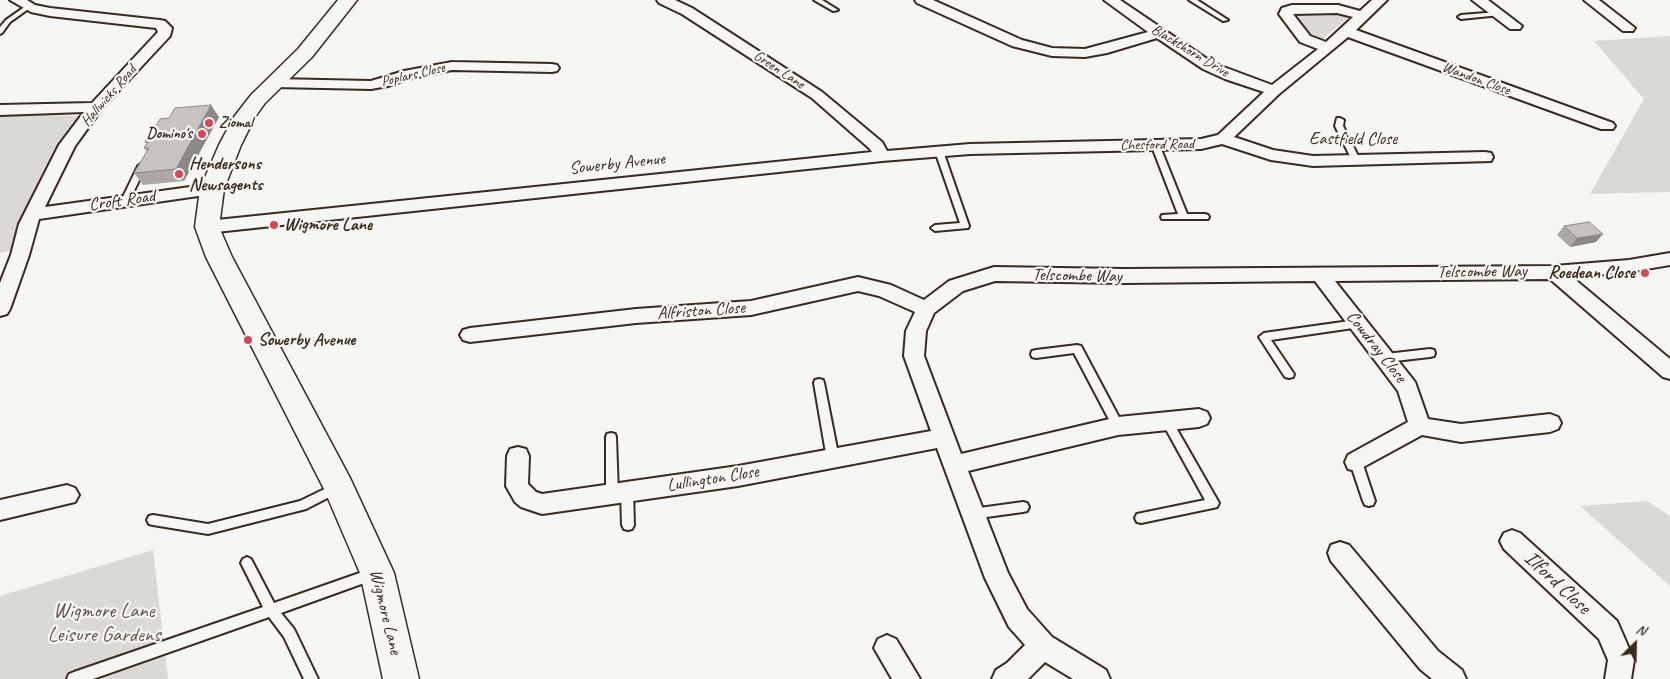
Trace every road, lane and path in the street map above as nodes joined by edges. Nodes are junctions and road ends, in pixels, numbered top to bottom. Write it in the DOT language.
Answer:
graph roads {
  1 [pos="348,0"];
  2 [pos="817,0"];
  3 [pos="922,0"];
  4 [pos="1111,0"];
  5 [pos="1192,0"];
  6 [pos="1380,0"];
  7 [pos="1479,0"];
  8 [pos="1591,0"];
  9 [pos="676,2"];
  10 [pos="23,3"];
  11 [pos="835,10"];
  12 [pos="1498,14"];
  13 [pos="1363,16"];
  14 [pos="1461,17"];
  15 [pos="1225,20"];
  16 [pos="1515,26"];
  17 [pos="1628,28"];
  18 [pos="0,31"];
  19 [pos="1346,31"];
  20 [pos="1158,33"];
  21 [pos="1328,48"];
  22 [pos="552,68"];
  23 [pos="274,83"];
  24 [pos="1274,91"];
  25 [pos="96,107"];
  26 [pos="0,110"];
  27 [pos="1340,120"];
  28 [pos="1607,126"];
  29 [pos="1223,139"];
  30 [pos="1156,144"];
  31 [pos="940,152"];
  32 [pos="882,156"];
  33 [pos="146,157"];
  34 [pos="1485,157"];
  35 [pos="1356,160"];
  36 [pos="212,189"];
  37 [pos="125,201"];
  38 [pos="33,214"];
  39 [pos="1184,217"];
  40 [pos="1205,217"];
  41 [pos="1165,218"];
  42 [pos="207,227"];
  43 [pos="935,228"];
  44 [pos="20,255"];
  45 [pos="0,259"];
  46 [pos="1670,259"];
  47 [pos="1554,272"];
  48 [pos="1320,274"];
  49 [pos="0,309"];
  50 [pos="926,309"];
  51 [pos="1357,324"];
  52 [pos="470,335"];
  53 [pos="1430,353"];
  54 [pos="1036,354"];
  55 [pos="1386,358"];
  56 [pos="1670,371"];
  57 [pos="1288,374"];
  58 [pos="818,383"];
  59 [pos="1199,418"];
  60 [pos="1167,422"];
  61 [pos="1550,423"];
  62 [pos="1118,426"];
  63 [pos="1420,426"];
  64 [pos="611,437"];
  65 [pos="944,438"];
  66 [pos="518,456"];
  67 [pos="833,459"];
  68 [pos="1356,462"];
  69 [pos="955,465"];
  70 [pos="339,487"];
  71 [pos="620,493"];
  72 [pos="68,495"];
  73 [pos="1369,501"];
  74 [pos="1023,507"];
  75 [pos="0,510"];
  76 [pos="972,514"];
  77 [pos="1141,518"];
  78 [pos="153,520"];
  79 [pos="628,525"];
  80 [pos="1512,541"];
  81 [pos="1340,553"];
  82 [pos="247,563"];
  83 [pos="377,573"];
  84 [pos="272,611"];
  85 [pos="1043,646"];
  86 [pos="888,648"];
  87 [pos="74,679"];
  88 [pos="311,679"];
  89 [pos="401,679"];
  90 [pos="907,679"];
  91 [pos="1005,679"];
  92 [pos="1097,679"];
  93 [pos="1453,679"];
  94 [pos="1618,679"];
  1 -- 23 [label="street, Wigmore Lane"];
  2 -- 11 [label="lane"];
  3 -- 20 [label="street"];
  4 -- 20 [label="street, Blackthorn Drive"];
  5 -- 15 [label="lane"];
  6 -- 13 [label="street"];
  7 -- 12 [label="street"];
  8 -- 17 [label="street"];
  9 -- 32 [label="street, Green Lane"];
  10 -- 18 [label="lane"];
  10 -- 25 [label="street, Hallwicks Road"];
  12 -- 14 [label="lane"];
  12 -- 16 [label="street"];
  13 -- 19 [label="street"];
  13 -- 21 [label="street"];
  19 -- 21 [label="street"];
  19 -- 28 [label="street, Wandon Close"];
  20 -- 24 [label="street, Blackthorn Drive"];
  21 -- 24 [label="street"];
  22 -- 23 [label="street, Poplars Close"];
  23 -- 36 [label="street, Wigmore Lane"];
  24 -- 29 [label="street"];
  25 -- 26 [label="street"];
  25 -- 38 [label="street, Hallwicks Road"];
  27 -- 35 [label="lane"];
  29 -- 30 [label="street, Chesford Road"];
  29 -- 35 [label="street, Eastfield Close"];
  30 -- 31 [label="street, Chesford Road"];
  30 -- 39 [label="lane"];
  31 -- 32 [label="street, Chesford Road"];
  31 -- 43 [label="lane"];
  32 -- 42 [label="street, Sowerby Avenue"];
  33 -- 37 [label="lane"];
  34 -- 35 [label="street, Eastfield Close"];
  36 -- 37 [label="street, Croft Road"];
  36 -- 42 [label="street, Wigmore Lane"];
  37 -- 38 [label="street, Croft Road"];
  38 -- 44 [label="street, Hallwicks Road"];
  39 -- 40 [label="lane"];
  39 -- 41 [label="lane"];
  42 -- 70 [label="street, Wigmore Lane"];
  44 -- 45 [label="street"];
  44 -- 49 [label="street, Hallwicks Road"];
  46 -- 47 [label="street, Telscombe Way"];
  47 -- 48 [label="street, Telscombe Way"];
  47 -- 56 [label="street"];
  48 -- 50 [label="street, Telscombe Way"];
  48 -- 51 [label="street, Cowdray Close"];
  50 -- 52 [label="street, Alfriston Close"];
  50 -- 65 [label="street, Telscombe Way"];
  51 -- 55 [label="street, Cowdray Close"];
  51 -- 57 [label="lane"];
  53 -- 55 [label="lane"];
  54 -- 62 [label="lane"];
  55 -- 63 [label="street, Cowdray Close"];
  58 -- 67 [label="lane"];
  59 -- 60 [label="street"];
  60 -- 62 [label="street"];
  60 -- 77 [label="lane"];
  61 -- 63 [label="street"];
  62 -- 69 [label="street"];
  63 -- 68 [label="street"];
  64 -- 71 [label="lane"];
  65 -- 67 [label="street, Lullington Close"];
  65 -- 69 [label="street, Telscombe Way"];
  66 -- 71 [label="street, Lullington Close"];
  67 -- 71 [label="street, Lullington Close"];
  68 -- 73 [label="lane"];
  69 -- 76 [label="street, Telscombe Way"];
  70 -- 78 [label="lane"];
  70 -- 83 [label="street, Wigmore Lane"];
  71 -- 79 [label="lane"];
  72 -- 75 [label="street"];
  74 -- 76 [label="lane"];
  76 -- 85 [label="street, Telscombe Way"];
  80 -- 94 [label="street, Ilford Close"];
  81 -- 93 [label="street"];
  82 -- 84 [label="lane"];
  83 -- 84 [label="lane"];
  83 -- 89 [label="street, Wigmore Lane"];
  84 -- 87 [label="lane"];
  84 -- 88 [label="lane"];
  85 -- 91 [label="street"];
  85 -- 92 [label="street, Telscombe Way"];
  86 -- 90 [label="street"];
}
